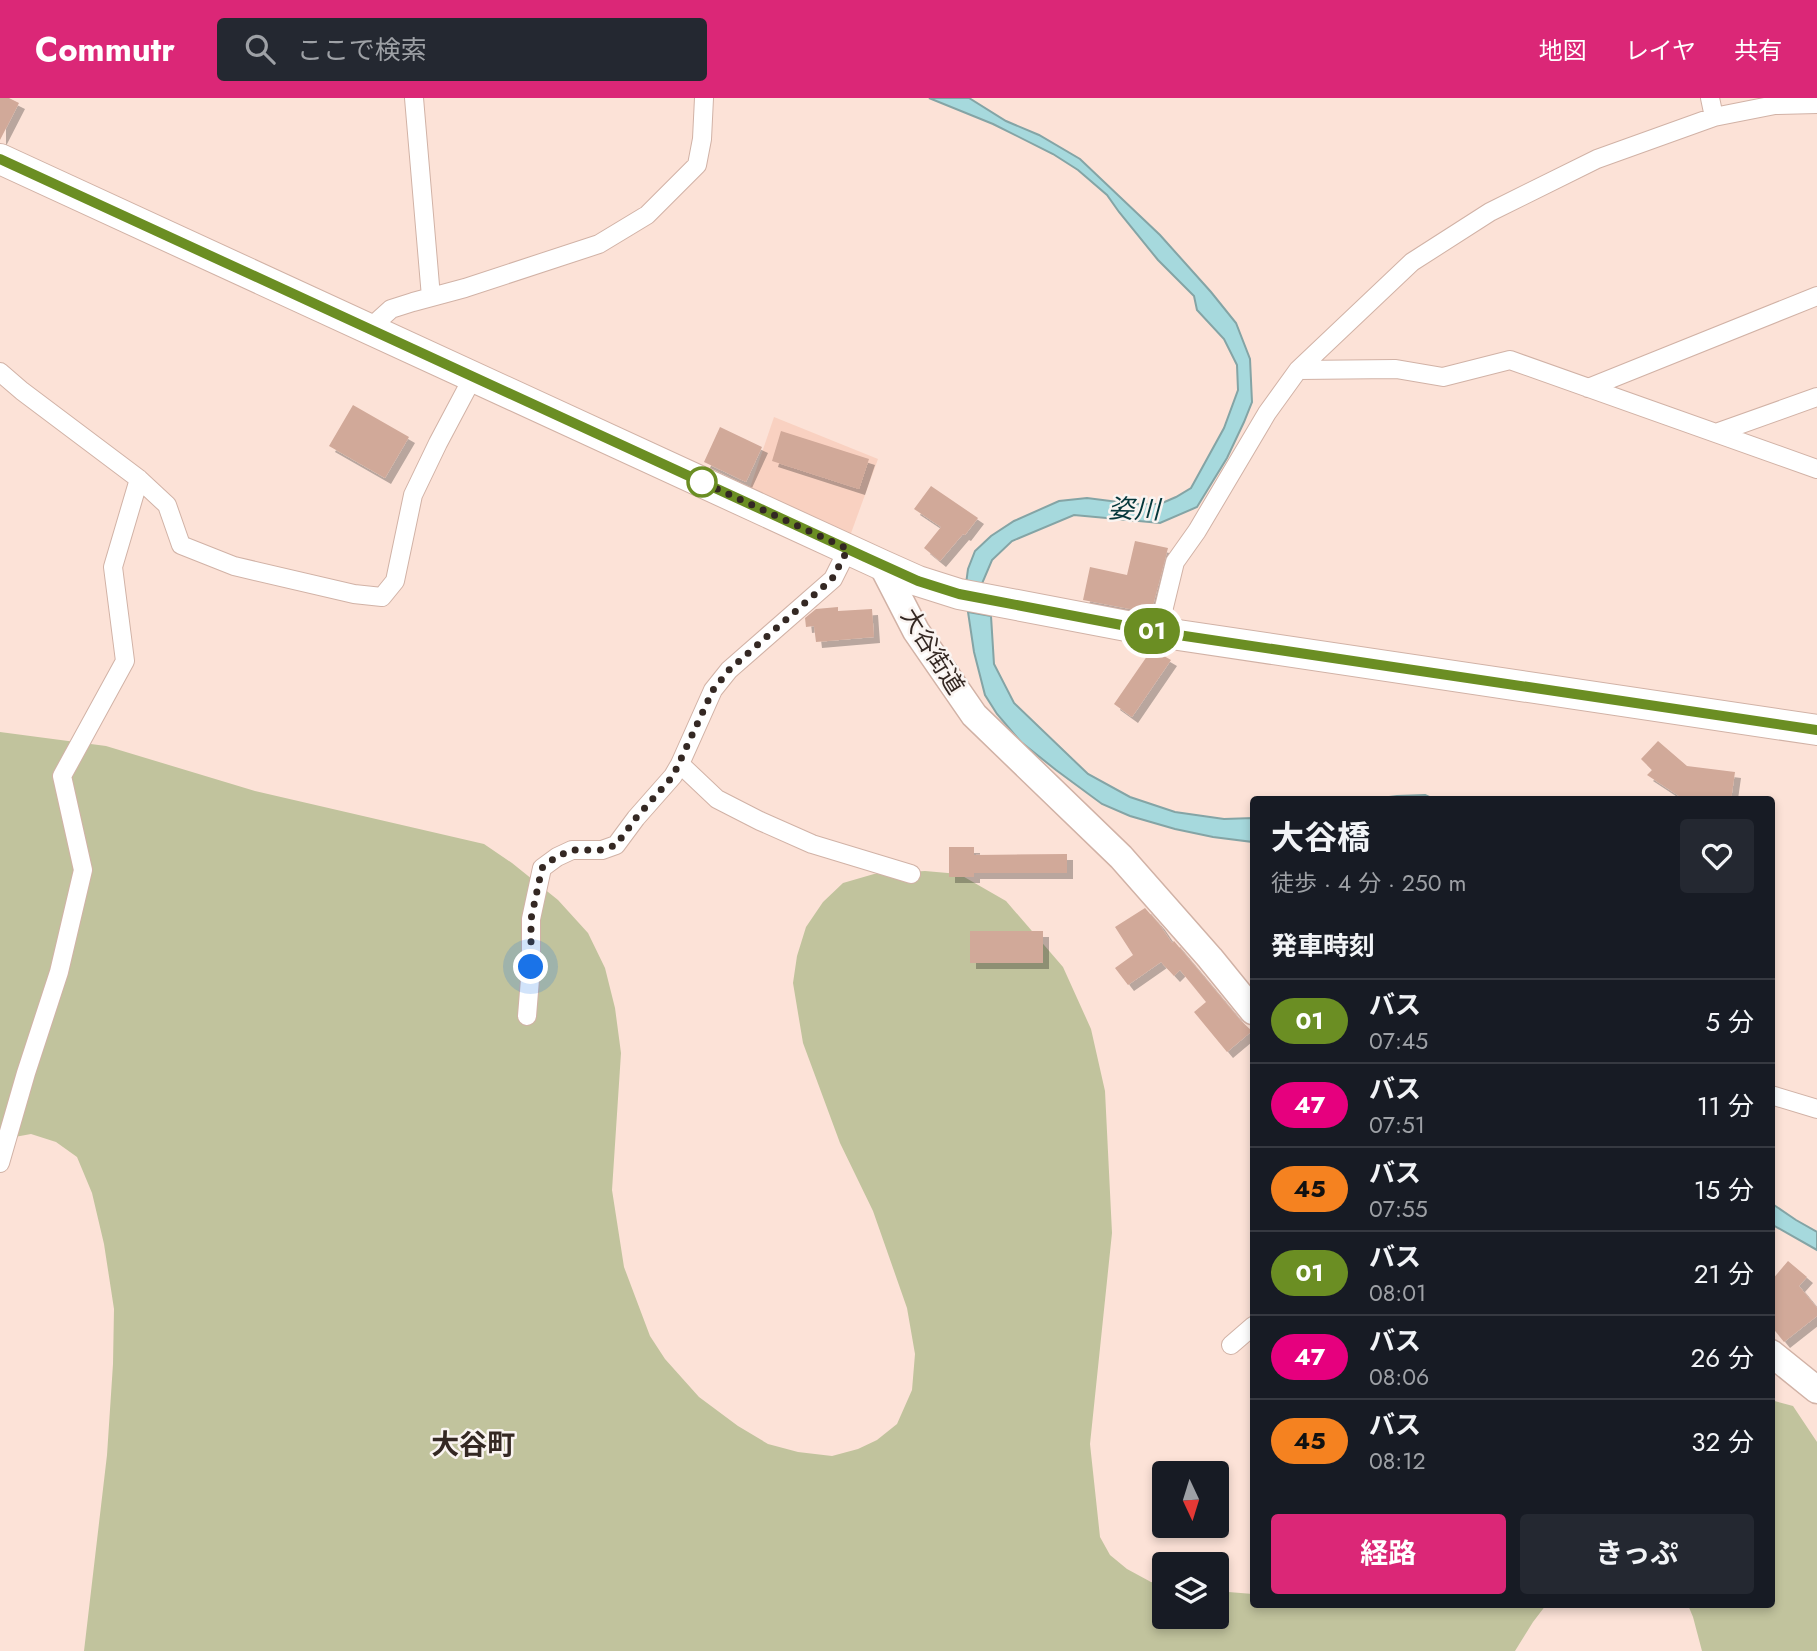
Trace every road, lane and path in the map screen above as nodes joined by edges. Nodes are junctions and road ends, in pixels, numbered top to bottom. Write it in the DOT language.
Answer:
graph roads {
  1 [pos="414,98"];
  2 [pos="704,98"];
  3 [pos="1710,98"];
  4 [pos="1817,104"];
  5 [pos="1714,117"];
  6 [pos="0,159"];
  7 [pos="1817,296"];
  8 [pos="431,297"];
  9 [pos="370,328"];
  10 [pos="1298,370"];
  11 [pos="0,372"];
  12 [pos="472,377"];
  13 [pos="1588,388"];
  14 [pos="1817,397"];
  15 [pos="1716,433"];
  16 [pos="1817,469"];
  17 [pos="139,479"];
  18 [pos="848,549"];
  19 [pos="882,565"];
  20 [pos="1158,632"];
  21 [pos="1817,730"];
  22 [pos="680,764"];
  23 [pos="911,874"];
  24 [pos="1250,1007"];
  25 [pos="527,1016"];
  26 [pos="1775,1096"];
  27 [pos="1817,1109"];
  28 [pos="0,1163"];
  29 [pos="1250,1329"];
  30 [pos="1231,1345"];
  31 [pos="1775,1356"];
  32 [pos="1817,1390"];
  1 -- 8 [label="street"];
  2 -- 8 [label="street"];
  3 -- 5 [label="street"];
  4 -- 5 [label="street"];
  5 -- 10 [label="street"];
  6 -- 9 [label="main road"];
  7 -- 13 [label="street"];
  8 -- 9 [label="street"];
  9 -- 12 [label="main road"];
  10 -- 13 [label="street"];
  10 -- 20 [label="street"];
  11 -- 17 [label="street"];
  12 -- 17 [label="street"];
  12 -- 18 [label="main road"];
  13 -- 15 [label="street"];
  14 -- 15 [label="street"];
  15 -- 16 [label="street"];
  17 -- 28 [label="street"];
  18 -- 19 [label="main road"];
  18 -- 22 [label="street"];
  19 -- 20 [label="main road"];
  19 -- 24 [label="main road, 大谷街道"];
  20 -- 21 [label="main road"];
  22 -- 23 [label="street"];
  22 -- 25 [label="street"];
  26 -- 27 [label="street"];
  29 -- 30 [label="street"];
  31 -- 32 [label="main road"];
}
